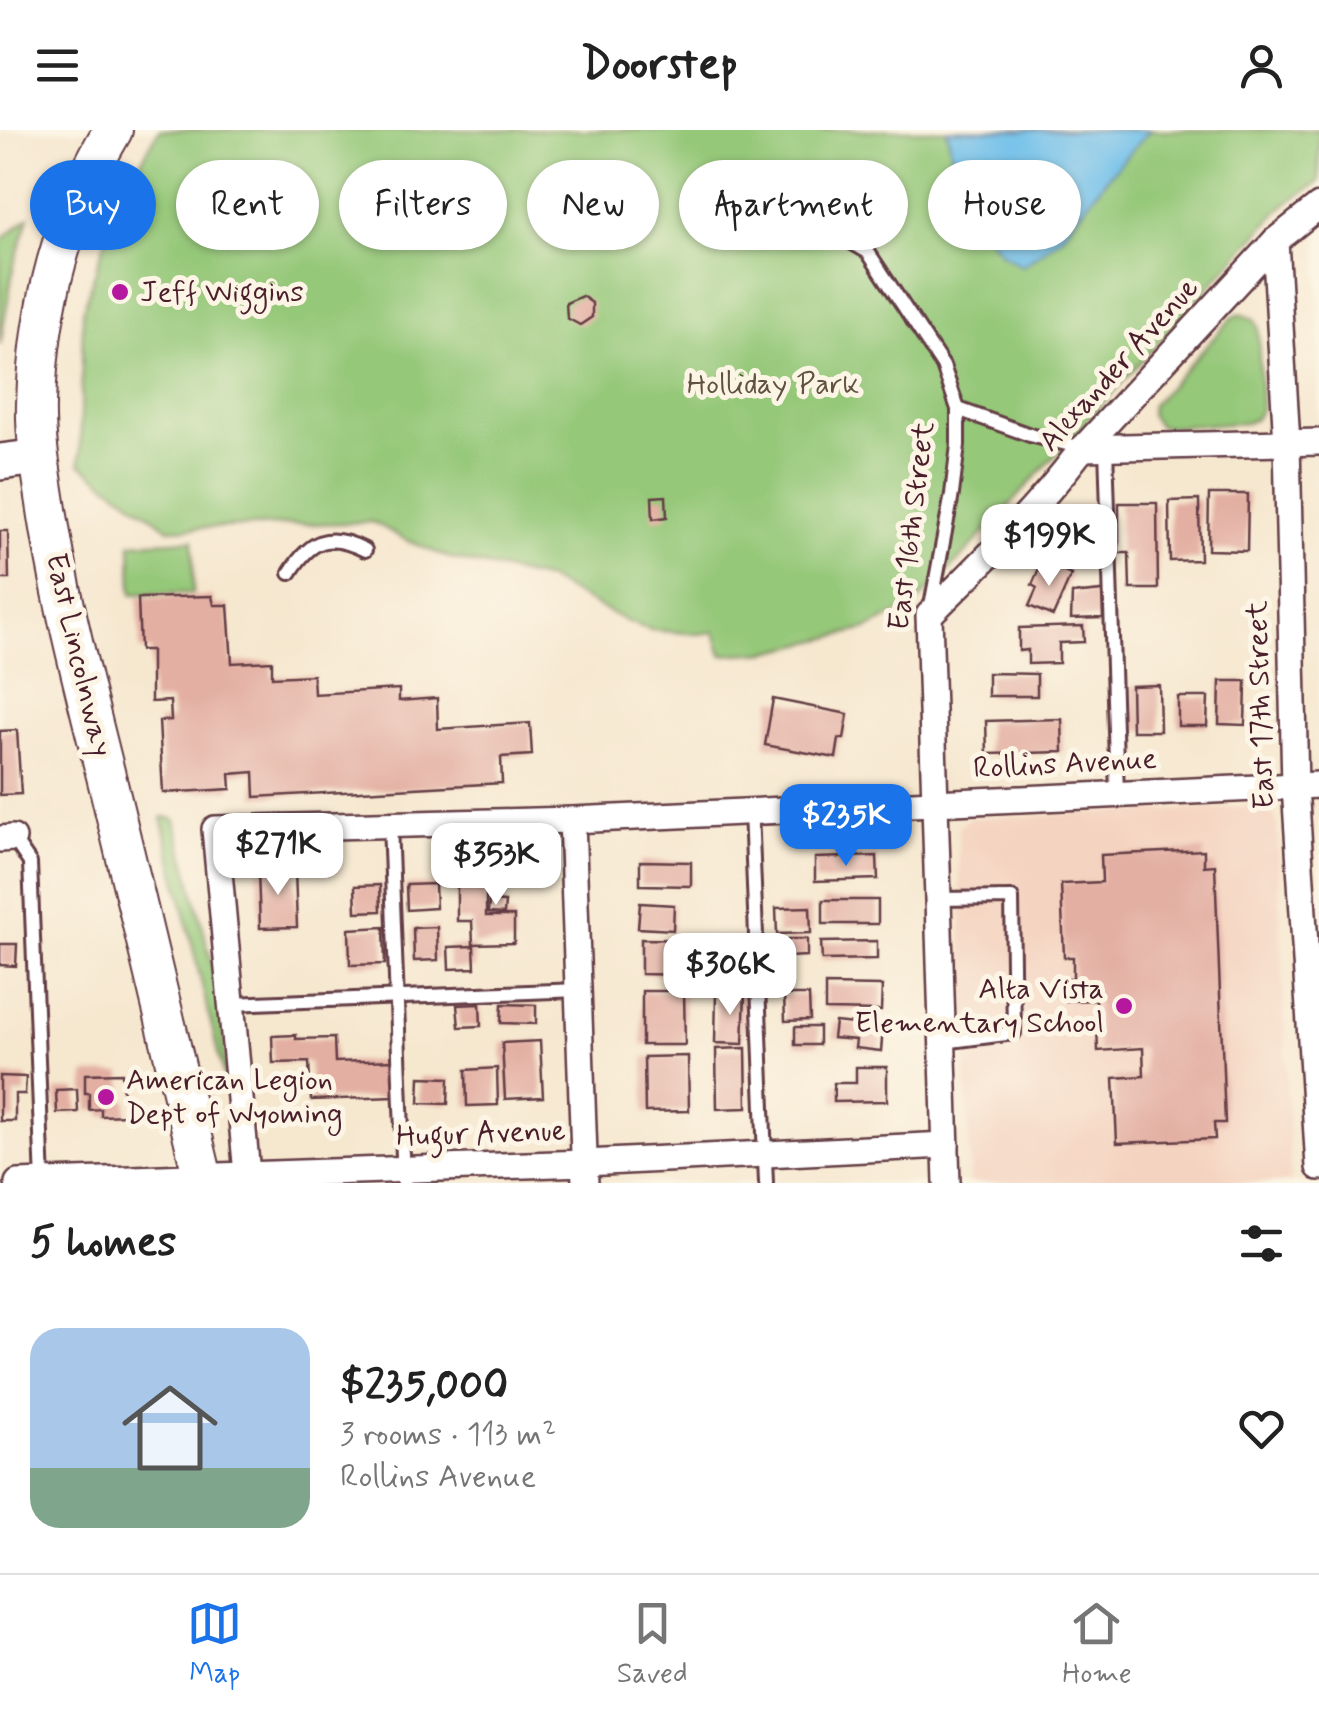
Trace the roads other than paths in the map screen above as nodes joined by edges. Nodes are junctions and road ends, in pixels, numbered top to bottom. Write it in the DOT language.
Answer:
graph roads {
  1 [pos="113,130"];
  2 [pos="1319,206"];
  3 [pos="1275,242"];
  4 [pos="865,250"];
  5 [pos="958,409"];
  6 [pos="1319,442"];
  7 [pos="1287,443"];
  8 [pos="1095,447"];
  9 [pos="39,456"];
  10 [pos="0,462"];
  11 [pos="365,550"];
  12 [pos="290,572"];
  13 [pos="929,616"];
  14 [pos="1307,785"];
  15 [pos="1117,794"];
  16 [pos="934,803"];
  17 [pos="752,812"];
  18 [pos="572,820"];
  19 [pos="390,824"];
  20 [pos="7,839"];
  21 [pos="938,898"];
  22 [pos="578,990"];
  23 [pos="397,999"];
  24 [pos="232,1004"];
  25 [pos="943,1042"];
  26 [pos="946,1145"];
  27 [pos="1319,1146"];
  28 [pos="764,1154"];
  29 [pos="1319,1167"];
  30 [pos="585,1173"];
  31 [pos="248,1174"];
  32 [pos="404,1176"];
  33 [pos="203,1179"];
  34 [pos="42,1182"];
  35 [pos="18,1183"];
  36 [pos="766,1183"];
  37 [pos="948,1183"];
  1 -- 9 [label="main road, East Lincolnway"];
  2 -- 3 [label="street, Alexander Avenue"];
  3 -- 7 [label="street, East 17th Street"];
  3 -- 8 [label="street, Alexander Avenue"];
  4 -- 5 [label="lane, East 16th Street"];
  5 -- 8 [label="lane"];
  5 -- 13 [label="lane, East 16th Street"];
  6 -- 7 [label="street"];
  7 -- 8 [label="street"];
  7 -- 14 [label="street, East 17th Street"];
  8 -- 13 [label="street, Alexander Avenue"];
  8 -- 15 [label="lane"];
  9 -- 10 [label="main road"];
  9 -- 33 [label="main road, East Lincolnway"];
  11 -- 12 [label="lane"];
  13 -- 16 [label="street, East 16th Street"];
  14 -- 15 [label="street, Rollins Avenue"];
  14 -- 27 [label="street, East 17th Street"];
  15 -- 16 [label="street, Rollins Avenue"];
  16 -- 17 [label="street, Rollins Avenue"];
  16 -- 21 [label="street, East 16th Street"];
  17 -- 18 [label="street, Rollins Avenue"];
  17 -- 28 [label="lane"];
  18 -- 19 [label="street, Rollins Avenue"];
  18 -- 22 [label="street"];
  19 -- 23 [label="lane"];
  19 -- 24 [label="street, Rollins Avenue"];
  20 -- 34 [label="lane"];
  21 -- 25 [label="street, East 16th Street"];
  21 -- 25 [label="lane"];
  22 -- 23 [label="lane"];
  22 -- 30 [label="street"];
  23 -- 24 [label="lane"];
  23 -- 32 [label="lane"];
  24 -- 31 [label="street"];
  25 -- 26 [label="street, East 16th Street"];
  26 -- 28 [label="street, Hugur Avenue"];
  26 -- 37 [label="street, East 16th Street"];
  27 -- 29 [label="street, East 17th Street"];
  28 -- 30 [label="street, Hugur Avenue"];
  28 -- 36 [label="lane"];
  30 -- 32 [label="street, Hugur Avenue"];
  31 -- 32 [label="street, Hugur Avenue"];
  31 -- 33 [label="street, Hugur Avenue"];
  33 -- 34 [label="street, Hugur Avenue"];
  34 -- 35 [label="street, Hugur Avenue"];
}
